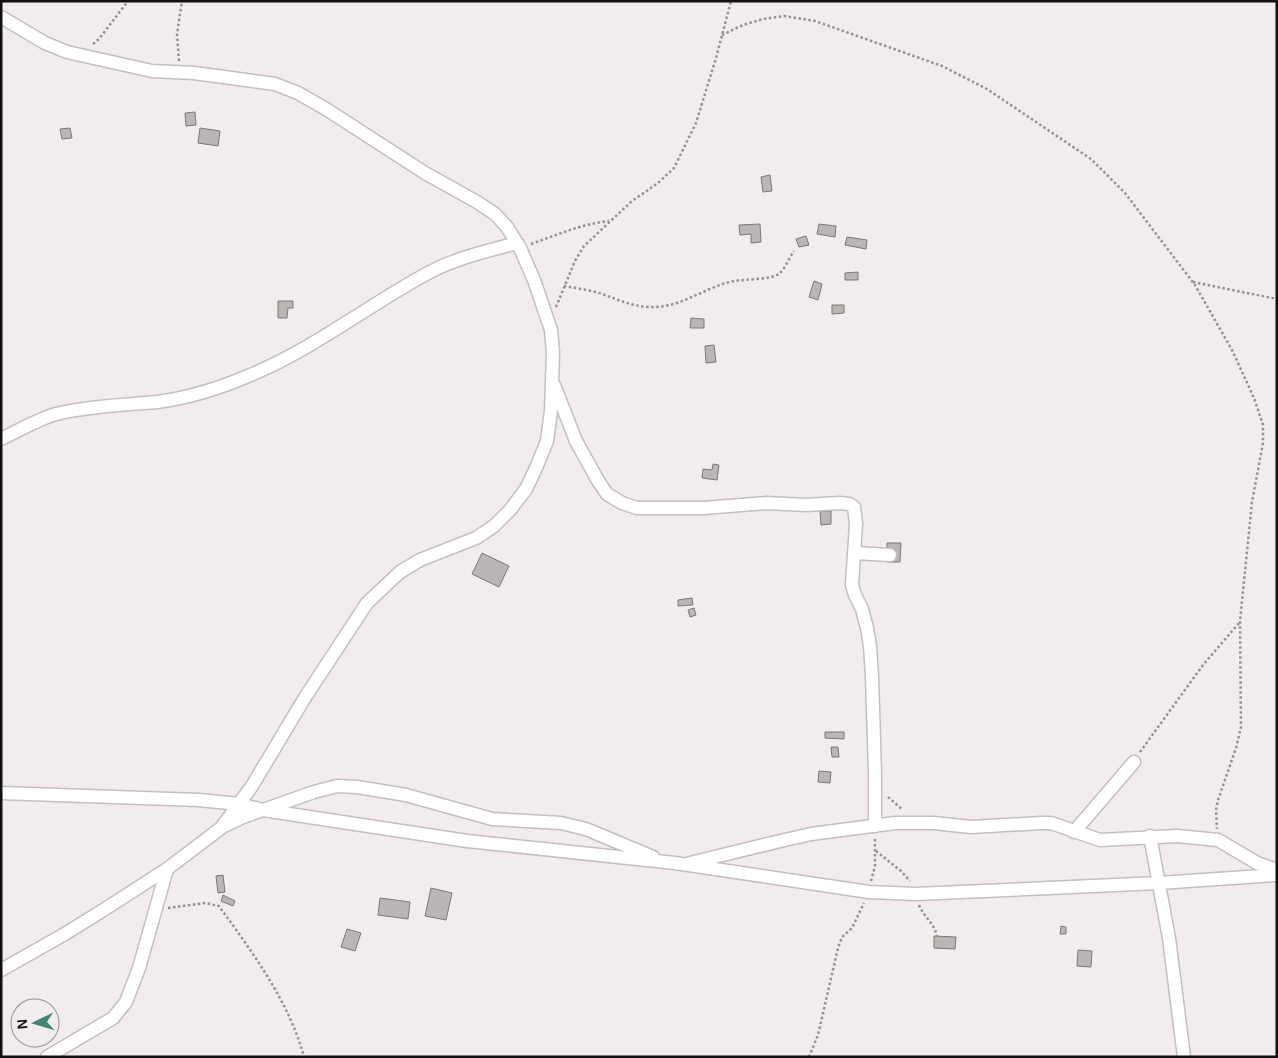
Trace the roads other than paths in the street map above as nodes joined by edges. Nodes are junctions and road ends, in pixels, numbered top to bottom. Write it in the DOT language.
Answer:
graph roads {
  1 [pos="1,17"];
  2 [pos="519,246"];
  3 [pos="553,383"];
  4 [pos="1,430"];
  5 [pos="20,431"];
  6 [pos="1,440"];
  7 [pos="854,553"];
  8 [pos="890,555"];
  9 [pos="1134,762"];
  10 [pos="1,793"];
  11 [pos="239,804"];
  12 [pos="263,810"];
  13 [pos="874,826"];
  14 [pos="221,828"];
  15 [pos="1074,832"];
  16 [pos="1150,836"];
  17 [pos="676,864"];
  18 [pos="167,869"];
  19 [pos="1277,870"];
  20 [pos="1277,875"];
  21 [pos="1159,882"];
  22 [pos="1,970"];
  23 [pos="47,1057"];
  24 [pos="1184,1057"];
  1 -- 2 [label="street"];
  2 -- 3 [label="street"];
  2 -- 5 [label="street"];
  3 -- 7 [label="street"];
  3 -- 11 [label="street"];
  4 -- 5 [label="street"];
  5 -- 6 [label="street"];
  7 -- 8 [label="street"];
  7 -- 13 [label="street"];
  9 -- 15 [label="street"];
  10 -- 11 [label="street"];
  11 -- 12 [label="street"];
  11 -- 14 [label="street"];
  12 -- 14 [label="street"];
  12 -- 17 [label="street"];
  12 -- 17 [label="street"];
  13 -- 15 [label="street"];
  13 -- 17 [label="street"];
  14 -- 18 [label="street"];
  15 -- 16 [label="street"];
  16 -- 19 [label="street"];
  16 -- 21 [label="street"];
  17 -- 21 [label="street"];
  18 -- 22 [label="street"];
  18 -- 23 [label="street"];
  20 -- 21 [label="street"];
  21 -- 24 [label="street"];
}
